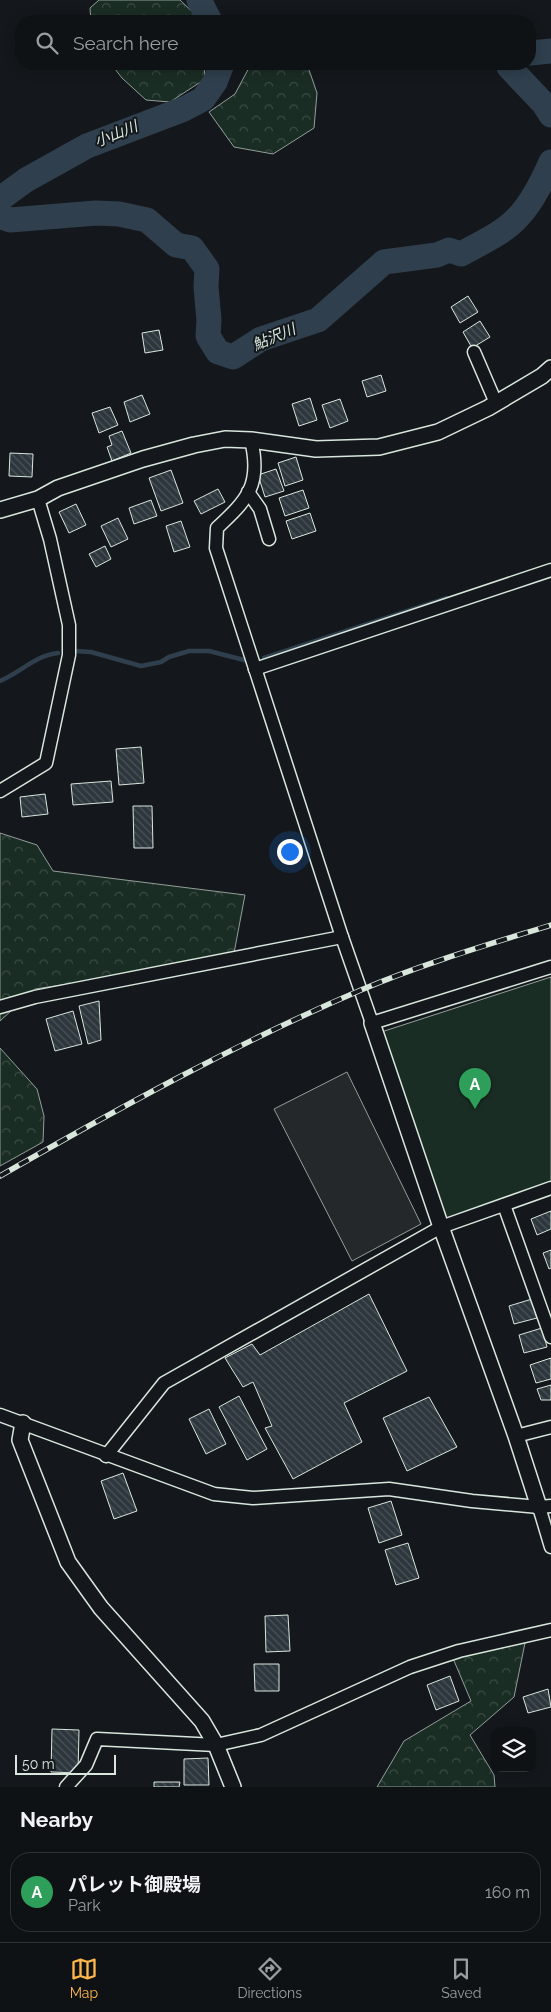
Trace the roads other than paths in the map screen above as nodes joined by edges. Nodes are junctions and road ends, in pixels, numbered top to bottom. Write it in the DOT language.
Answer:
graph roads {
  1 [pos="474,352"];
  2 [pos="551,368"];
  3 [pos="496,403"];
  4 [pos="251,440"];
  5 [pos="248,492"];
  6 [pos="38,499"];
  7 [pos="0,510"];
  8 [pos="269,539"];
  9 [pos="551,570"];
  10 [pos="255,669"];
  11 [pos="0,791"];
  12 [pos="342,937"];
  13 [pos="551,967"];
  14 [pos="0,1007"];
  15 [pos="372,1023"];
  16 [pos="551,1188"];
  17 [pos="504,1205"];
  18 [pos="441,1228"];
  19 [pos="551,1337"];
  20 [pos="0,1415"];
  21 [pos="23,1423"];
  22 [pos="551,1427"];
  23 [pos="516,1436"];
  24 [pos="106,1456"];
  25 [pos="545,1507"];
  26 [pos="551,1547"];
  27 [pos="551,1630"];
  28 [pos="216,1745"];
  29 [pos="66,1787"];
  30 [pos="233,1787"];
  1 -- 3 [label="street"];
  2 -- 3 [label="street"];
  3 -- 4 [label="street"];
  4 -- 5 [label="street"];
  4 -- 6 [label="street"];
  5 -- 8 [label="street"];
  5 -- 10 [label="street"];
  6 -- 7 [label="street"];
  6 -- 11 [label="street"];
  9 -- 10 [label="street"];
  10 -- 12 [label="street"];
  12 -- 14 [label="street"];
  12 -- 15 [label="street"];
  13 -- 15 [label="street"];
  15 -- 18 [label="street"];
  16 -- 17 [label="street"];
  17 -- 18 [label="street"];
  17 -- 19 [label="street"];
  18 -- 23 [label="street"];
  18 -- 24 [label="street"];
  20 -- 21 [label="street"];
  21 -- 24 [label="street"];
  21 -- 28 [label="street"];
  22 -- 23 [label="street"];
  23 -- 25 [label="street"];
  24 -- 25 [label="street"];
  25 -- 26 [label="street"];
  27 -- 28 [label="street"];
  28 -- 29 [label="street"];
  28 -- 30 [label="street"];
}
